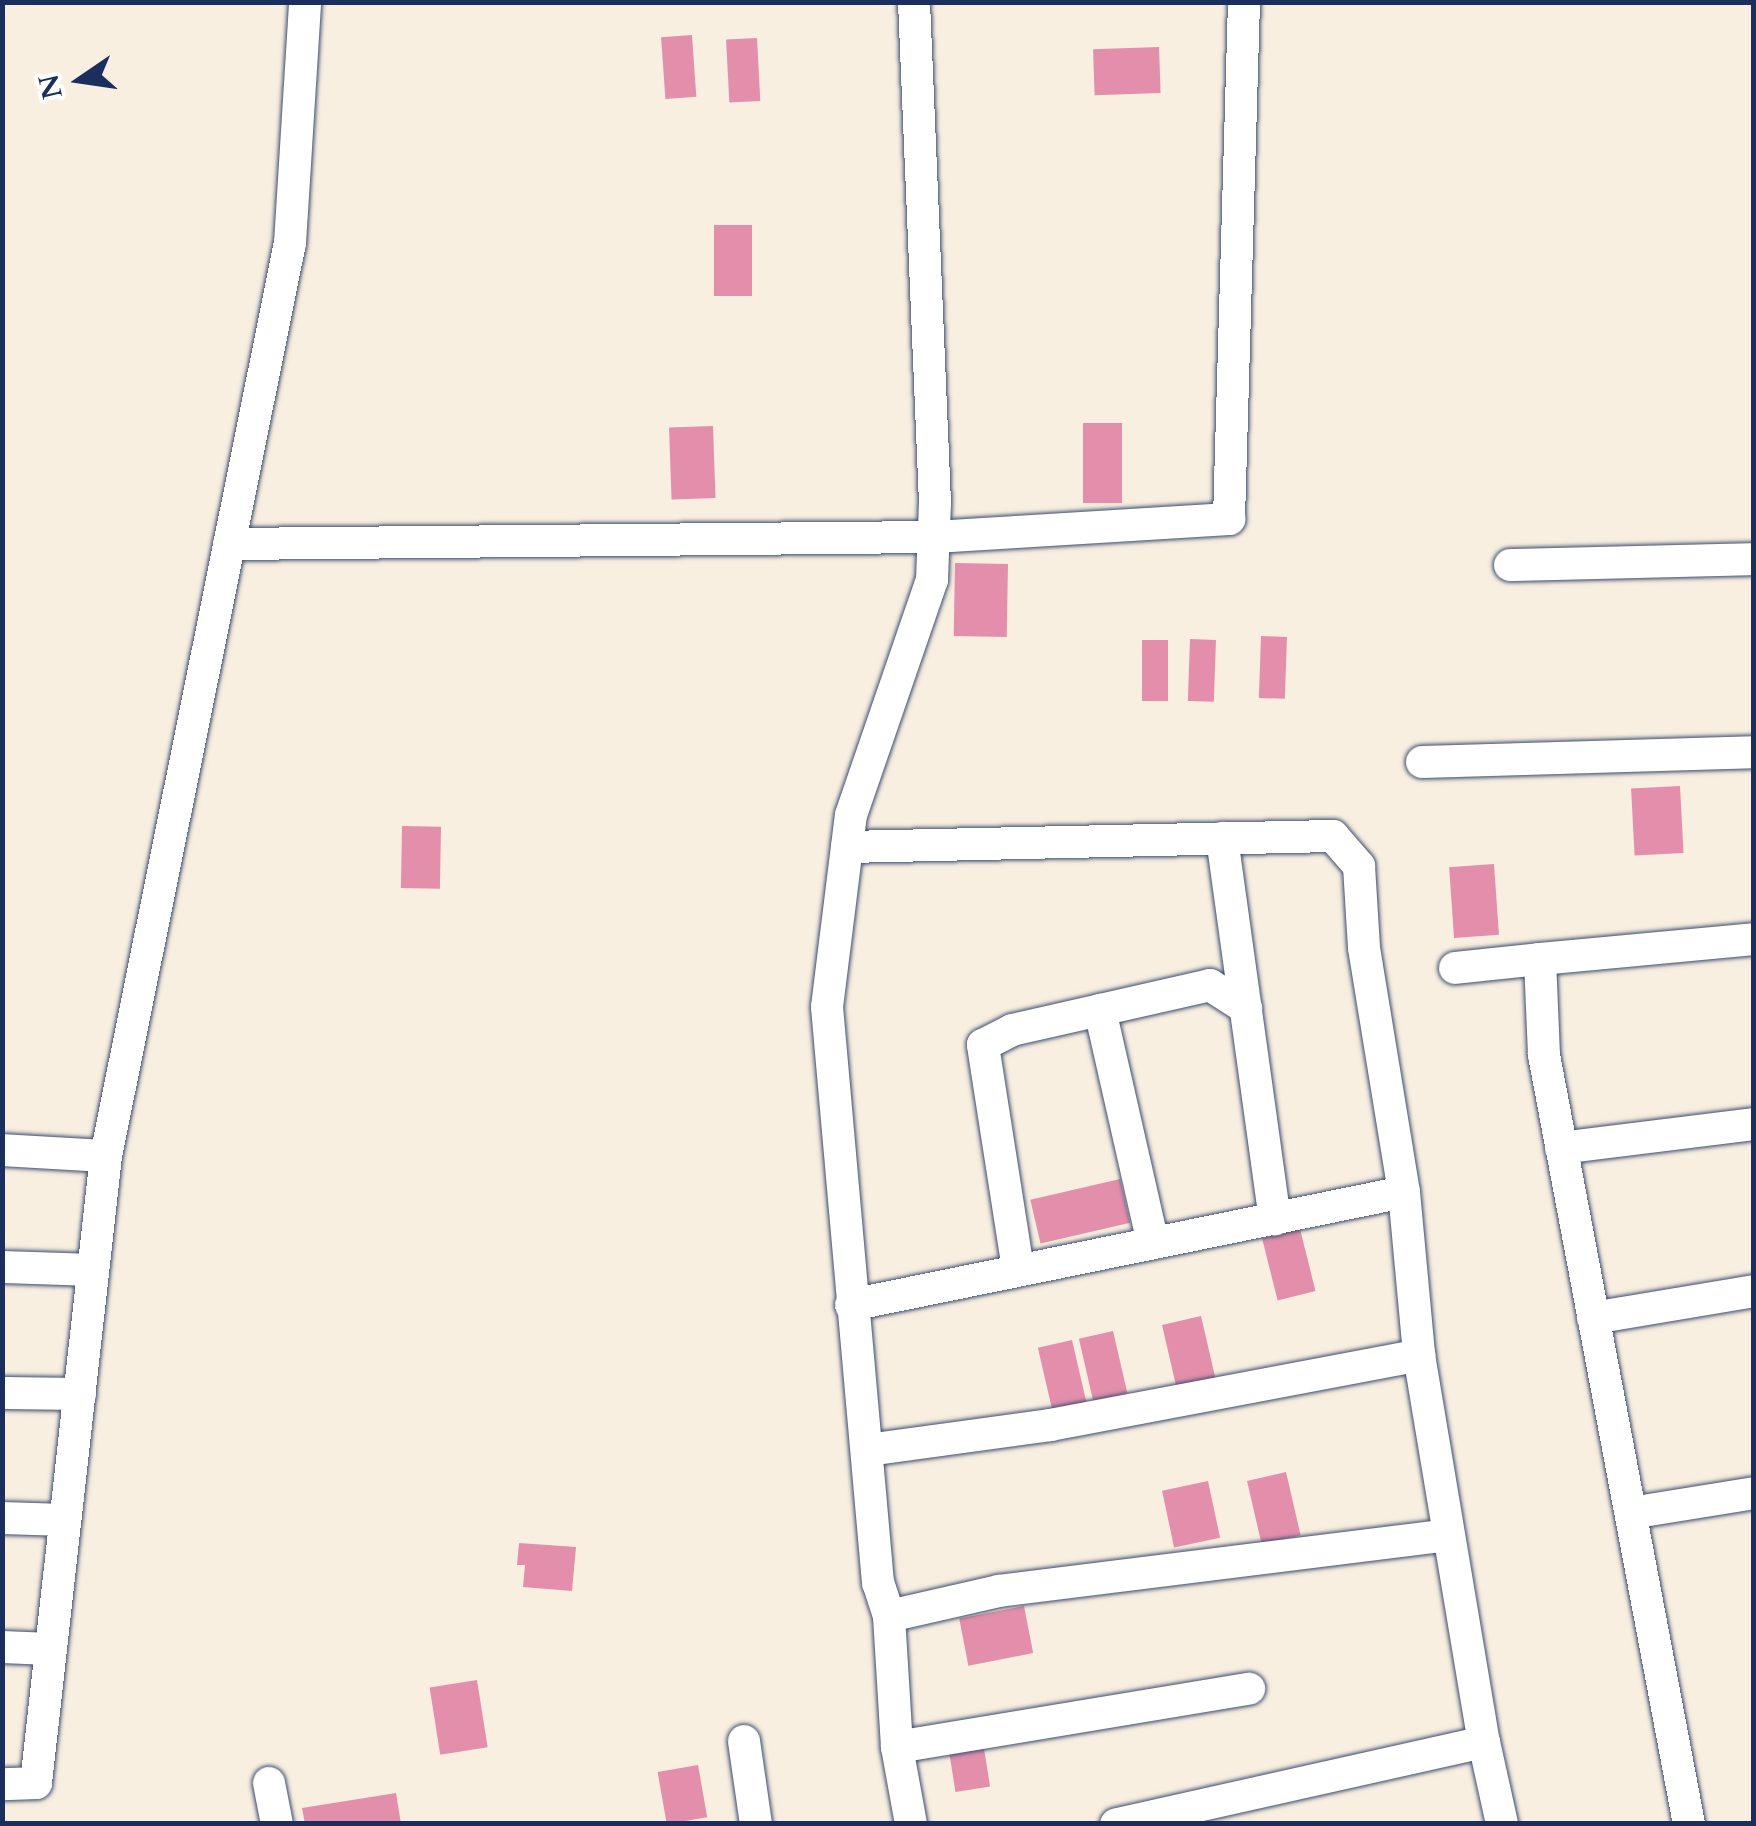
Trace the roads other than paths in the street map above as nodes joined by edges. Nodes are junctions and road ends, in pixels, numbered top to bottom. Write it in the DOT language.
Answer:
graph roads {
  1 [pos="304,2"];
  2 [pos="914,2"];
  3 [pos="1244,2"];
  4 [pos="934,536"];
  5 [pos="230,544"];
  6 [pos="1754,558"];
  7 [pos="1510,565"];
  8 [pos="1754,752"];
  9 [pos="1422,762"];
  10 [pos="1222,838"];
  11 [pos="847,846"];
  12 [pos="1754,939"];
  13 [pos="1540,960"];
  14 [pos="1455,968"];
  15 [pos="1246,1008"];
  16 [pos="1100,1010"];
  17 [pos="1754,1124"];
  18 [pos="1561,1148"];
  19 [pos="2,1150"];
  20 [pos="106,1156"];
  21 [pos="1404,1192"];
  22 [pos="1275,1218"];
  23 [pos="1153,1243"];
  24 [pos="2,1267"];
  25 [pos="1018,1269"];
  26 [pos="93,1270"];
  27 [pos="1754,1292"];
  28 [pos="851,1305"];
  29 [pos="1593,1318"];
  30 [pos="1419,1355"];
  31 [pos="2,1392"];
  32 [pos="80,1394"];
  33 [pos="868,1450"];
  34 [pos="1754,1493"];
  35 [pos="1630,1513"];
  36 [pos="2,1518"];
  37 [pos="65,1520"];
  38 [pos="1450,1535"];
  39 [pos="889,1616"];
  40 [pos="2,1647"];
  41 [pos="51,1649"];
  42 [pos="1249,1689"];
  43 [pos="744,1741"];
  44 [pos="1484,1742"];
  45 [pos="897,1747"];
  46 [pos="270,1783"];
  47 [pos="2,1784"];
  48 [pos="277,1824"];
  49 [pos="756,1824"];
  50 [pos="912,1824"];
  51 [pos="1116,1824"];
  52 [pos="1502,1824"];
  53 [pos="1690,1824"];
  1 -- 5 [label="street"];
  2 -- 4 [label="street"];
  3 -- 4 [label="street"];
  4 -- 5 [label="street"];
  4 -- 11 [label="street"];
  5 -- 20 [label="street"];
  6 -- 7 [label="street"];
  8 -- 9 [label="street"];
  10 -- 11 [label="street"];
  10 -- 15 [label="street"];
  10 -- 21 [label="street"];
  11 -- 28 [label="street"];
  12 -- 13 [label="street"];
  13 -- 14 [label="street"];
  13 -- 18 [label="street"];
  15 -- 16 [label="street"];
  15 -- 22 [label="street"];
  16 -- 23 [label="street"];
  16 -- 25 [label="street"];
  17 -- 18 [label="street"];
  18 -- 29 [label="street"];
  19 -- 20 [label="street"];
  20 -- 26 [label="street"];
  21 -- 22 [label="street"];
  21 -- 30 [label="street"];
  22 -- 23 [label="street"];
  23 -- 25 [label="street"];
  24 -- 26 [label="street"];
  25 -- 28 [label="street"];
  26 -- 32 [label="street"];
  27 -- 29 [label="street"];
  28 -- 33 [label="street"];
  29 -- 35 [label="street"];
  30 -- 33 [label="street"];
  30 -- 38 [label="street"];
  31 -- 32 [label="street"];
  32 -- 37 [label="street"];
  33 -- 39 [label="street"];
  34 -- 35 [label="street"];
  35 -- 53 [label="street"];
  36 -- 37 [label="street"];
  37 -- 41 [label="street"];
  38 -- 39 [label="street"];
  38 -- 44 [label="street"];
  39 -- 45 [label="street"];
  40 -- 41 [label="street"];
  41 -- 47 [label="street"];
  42 -- 45 [label="street"];
  43 -- 49 [label="street"];
  44 -- 51 [label="street"];
  44 -- 52 [label="street"];
  45 -- 50 [label="street"];
  46 -- 48 [label="street"];
}
